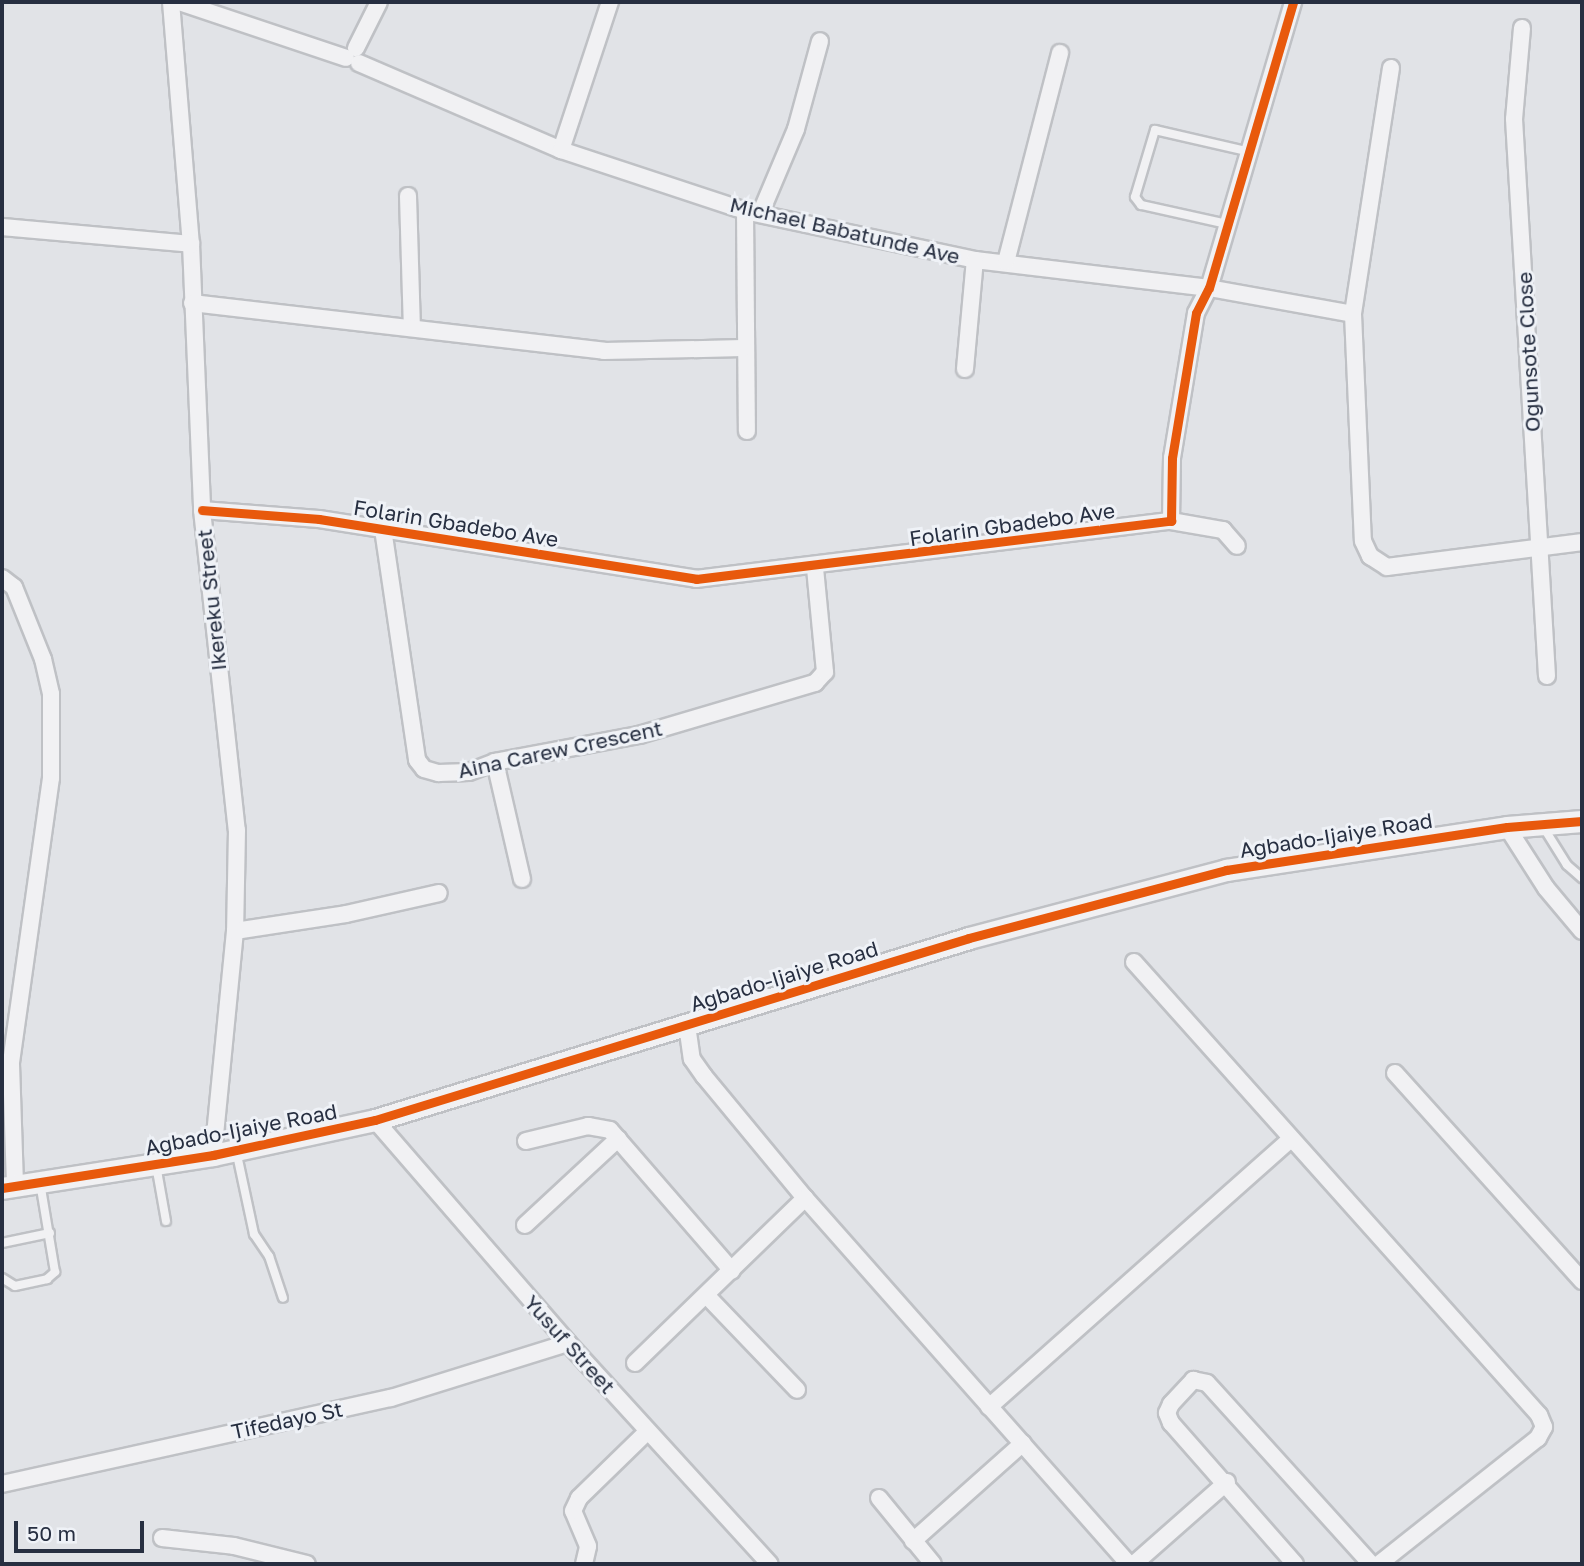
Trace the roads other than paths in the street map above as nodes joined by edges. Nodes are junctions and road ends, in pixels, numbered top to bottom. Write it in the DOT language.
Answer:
graph roads {
  1 [pos="172,2"];
  2 [pos="179,2"];
  3 [pos="379,2"];
  4 [pos="610,2"];
  5 [pos="1293,2"];
  6 [pos="1522,28"];
  7 [pos="820,41"];
  8 [pos="1060,53"];
  9 [pos="353,56"];
  10 [pos="1391,68"];
  11 [pos="561,150"];
  12 [pos="1246,151"];
  13 [pos="408,196"];
  14 [pos="753,211"];
  15 [pos="1227,224"];
  16 [pos="2,227"];
  17 [pos="191,244"];
  18 [pos="975,260"];
  19 [pos="1006,262"];
  20 [pos="1209,288"];
  21 [pos="192,303"];
  22 [pos="1353,314"];
  23 [pos="412,328"];
  24 [pos="743,348"];
  25 [pos="965,369"];
  26 [pos="747,431"];
  27 [pos="202,510"];
  28 [pos="1171,522"];
  29 [pos="383,529"];
  30 [pos="1582,542"];
  31 [pos="1237,546"];
  32 [pos="1537,548"];
  33 [pos="816,568"];
  34 [pos="2,578"];
  35 [pos="1547,676"];
  36 [pos="495,762"];
  37 [pos="1582,821"];
  38 [pos="1541,825"];
  39 [pos="1507,827"];
  40 [pos="1582,878"];
  41 [pos="522,879"];
  42 [pos="439,893"];
  43 [pos="235,931"];
  44 [pos="1582,931"];
  45 [pos="1134,962"];
  46 [pos="687,1025"];
  47 [pos="1395,1073"];
  48 [pos="375,1120"];
  49 [pos="618,1139"];
  50 [pos="1290,1140"];
  51 [pos="526,1141"];
  52 [pos="236,1150"];
  53 [pos="213,1155"];
  54 [pos="156,1165"];
  55 [pos="40,1181"];
  56 [pos="8,1187"];
  57 [pos="805,1198"];
  58 [pos="166,1221"];
  59 [pos="525,1226"];
  60 [pos="50,1233"];
  61 [pos="2,1242"];
  62 [pos="732,1271"];
  63 [pos="2,1278"];
  64 [pos="1582,1281"];
  65 [pos="706,1296"];
  66 [pos="283,1298"];
  67 [pos="568,1343"];
  68 [pos="635,1363"];
  69 [pos="797,1390"];
  70 [pos="989,1407"];
  71 [pos="648,1431"];
  72 [pos="1023,1443"];
  73 [pos="1227,1482"];
  74 [pos="2,1484"];
  75 [pos="879,1498"];
  76 [pos="162,1538"];
  77 [pos="913,1541"];
  78 [pos="307,1564"];
  79 [pos="584,1564"];
  80 [pos="770,1564"];
  81 [pos="933,1564"];
  82 [pos="1131,1564"];
  83 [pos="1296,1564"];
  84 [pos="1371,1564"];
  85 [pos="1380,1564"];
  1 -- 17 [label="street, Ikereku Street"];
  2 -- 9 [label="street, Michael Babatunde Ave"];
  3 -- 9 [label="street"];
  4 -- 11 [label="street"];
  5 -- 12 [label="street"];
  6 -- 32 [label="street, Ogunsote Close"];
  7 -- 14 [label="street"];
  8 -- 19 [label="street"];
  9 -- 11 [label="street, Michael Babatunde Ave"];
  10 -- 22 [label="street"];
  11 -- 14 [label="street, Michael Babatunde Ave"];
  12 -- 15 [label="street"];
  12 -- 15 [label="lane"];
  13 -- 23 [label="street"];
  14 -- 18 [label="street, Michael Babatunde Ave"];
  14 -- 24 [label="street"];
  15 -- 20 [label="street"];
  16 -- 17 [label="street"];
  17 -- 21 [label="street, Ikereku Street"];
  18 -- 19 [label="street, Michael Babatunde Ave"];
  18 -- 25 [label="street"];
  19 -- 20 [label="street, Michael Babatunde Ave"];
  20 -- 22 [label="street, Michael Babatunde Ave"];
  20 -- 28 [label="street"];
  21 -- 23 [label="street"];
  21 -- 27 [label="street, Ikereku Street"];
  22 -- 32 [label="street"];
  23 -- 24 [label="street"];
  24 -- 26 [label="street"];
  27 -- 29 [label="street, Folarin Gbadebo Ave"];
  27 -- 43 [label="street, Ikereku Street"];
  28 -- 31 [label="street, Folarin Gbadebo Ave"];
  28 -- 33 [label="street, Folarin Gbadebo Ave"];
  29 -- 33 [label="street, Folarin Gbadebo Ave"];
  29 -- 36 [label="street, Aina Carew Crescent"];
  30 -- 32 [label="street"];
  32 -- 35 [label="street, Ogunsote Close"];
  33 -- 36 [label="street, Aina Carew Crescent"];
  34 -- 56 [label="street"];
  36 -- 41 [label="street"];
  37 -- 38 [label="street, Agbado-Ijaiye Road"];
  38 -- 39 [label="street, Agbado-Ijaiye Road"];
  38 -- 40 [label="lane"];
  39 -- 44 [label="street"];
  39 -- 46 [label="street, Agbado-Ijaiye Road"];
  42 -- 43 [label="street"];
  43 -- 53 [label="street, Ikereku Street"];
  45 -- 50 [label="street"];
  46 -- 48 [label="street, Agbado-Ijaiye Road"];
  46 -- 57 [label="street"];
  47 -- 64 [label="street"];
  48 -- 52 [label="street, Agbado-Ijaiye Road"];
  48 -- 67 [label="street, Yusuf Street"];
  49 -- 51 [label="street"];
  49 -- 59 [label="street"];
  49 -- 62 [label="street"];
  50 -- 70 [label="street"];
  50 -- 85 [label="street"];
  52 -- 53 [label="street, Agbado-Ijaiye Road"];
  52 -- 66 [label="lane"];
  53 -- 54 [label="street, Agbado-Ijaiye Road"];
  54 -- 55 [label="street, Agbado-Ijaiye Road"];
  54 -- 58 [label="lane"];
  55 -- 56 [label="street, Agbado-Ijaiye Road"];
  55 -- 60 [label="lane"];
  57 -- 62 [label="street"];
  57 -- 70 [label="street"];
  60 -- 61 [label="lane"];
  60 -- 63 [label="lane"];
  62 -- 65 [label="street"];
  65 -- 68 [label="street"];
  65 -- 69 [label="street"];
  67 -- 71 [label="street, Yusuf Street"];
  67 -- 74 [label="street, Tifedayo St"];
  70 -- 72 [label="street"];
  71 -- 79 [label="street"];
  71 -- 80 [label="street, Yusuf Street"];
  72 -- 77 [label="street"];
  72 -- 82 [label="street"];
  73 -- 82 [label="street"];
  73 -- 83 [label="street"];
  73 -- 84 [label="street"];
  75 -- 77 [label="street"];
  76 -- 78 [label="street"];
  77 -- 81 [label="street"];
}
